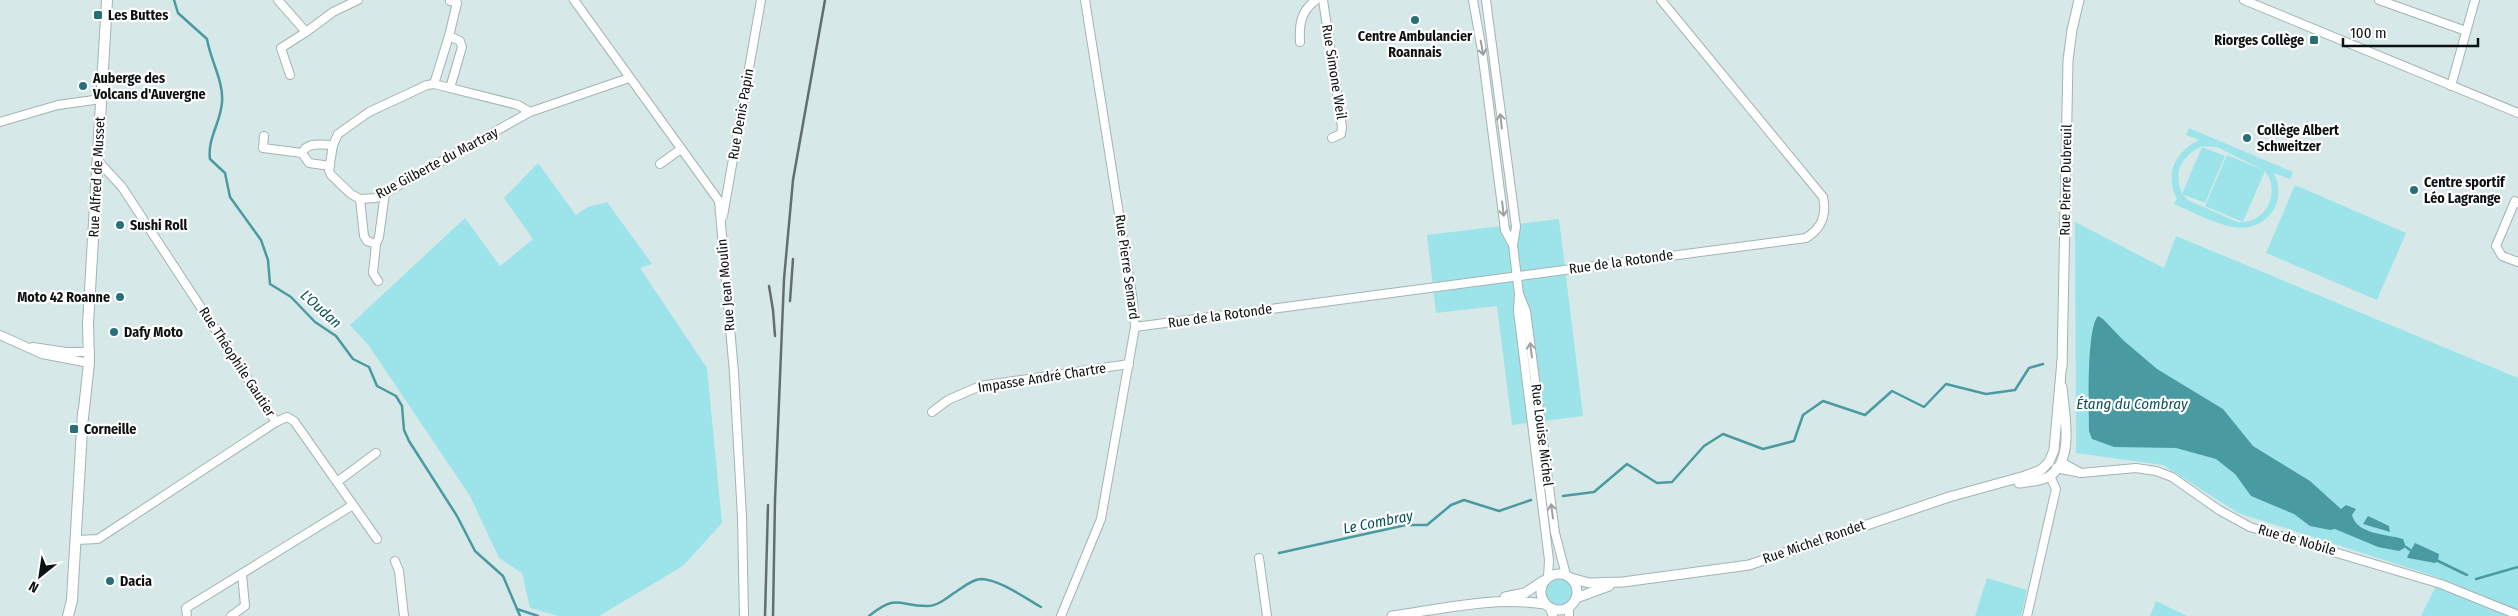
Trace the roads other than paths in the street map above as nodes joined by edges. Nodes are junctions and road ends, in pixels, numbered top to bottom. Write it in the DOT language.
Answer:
graph roads {
  1 [pos="107,0"];
  2 [pos="278,0"];
  3 [pos="358,0"];
  4 [pos="574,0"];
  5 [pos="761,0"];
  6 [pos="1085,0"];
  7 [pos="1316,0"];
  8 [pos="1323,0"];
  9 [pos="1473,0"];
  10 [pos="1486,0"];
  11 [pos="1661,0"];
  12 [pos="2079,0"];
  13 [pos="2244,0"];
  14 [pos="2379,0"];
  15 [pos="2475,0"];
  16 [pos="450,1"];
  17 [pos="2466,31"];
  18 [pos="306,32"];
  19 [pos="449,36"];
  20 [pos="1300,42"];
  21 [pos="290,75"];
  22 [pos="629,78"];
  23 [pos="434,84"];
  24 [pos="2451,86"];
  25 [pos="450,88"];
  26 [pos="101,100"];
  27 [pos="530,112"];
  28 [pos="2518,112"];
  29 [pos="0,122"];
  30 [pos="264,136"];
  31 [pos="1332,138"];
  32 [pos="333,145"];
  33 [pos="681,149"];
  34 [pos="302,153"];
  35 [pos="98,161"];
  36 [pos="660,164"];
  37 [pos="330,166"];
  38 [pos="385,193"];
  39 [pos="360,199"];
  40 [pos="2518,203"];
  41 [pos="721,228"];
  42 [pos="376,244"];
  43 [pos="1513,245"];
  44 [pos="2518,262"];
  45 [pos="1517,276"];
  46 [pos="378,281"];
  47 [pos="1519,294"];
  48 [pos="1135,327"];
  49 [pos="0,335"];
  50 [pos="86,357"];
  51 [pos="2062,362"];
  52 [pos="1129,364"];
  53 [pos="932,412"];
  54 [pos="276,422"];
  55 [pos="376,453"];
  56 [pos="2051,468"];
  57 [pos="337,482"];
  58 [pos="353,505"];
  59 [pos="377,539"];
  60 [pos="76,540"];
  61 [pos="1258,558"];
  62 [pos="395,561"];
  63 [pos="242,574"];
  64 [pos="1568,577"];
  65 [pos="1546,579"];
  66 [pos="1623,582"];
  67 [pos="1576,598"];
  68 [pos="72,600"];
  69 [pos="1486,602"];
  70 [pos="1549,610"];
  71 [pos="1569,612"];
  72 [pos="2518,615"];
  73 [pos="68,616"];
  74 [pos="75,616"];
  75 [pos="187,616"];
  76 [pos="231,616"];
  77 [pos="404,616"];
  78 [pos="744,616"];
  79 [pos="1062,616"];
  80 [pos="1267,616"];
  81 [pos="1392,616"];
  82 [pos="2027,616"];
  1 -- 26 [label="main road, Rue Alfred de Musset"];
  2 -- 18 [label="street"];
  3 -- 18 [label="street"];
  4 -- 22 [label="street, Rue Jean Moulin"];
  5 -- 41 [label="street, Rue Denis Papin"];
  6 -- 48 [label="street, Rue Pierre Semard"];
  7 -- 20 [label="street, Rue Simone Weil"];
  8 -- 31 [label="street, Rue Simone Weil"];
  9 -- 43 [label="street, Rue Louise Michel, one-way"];
  43 -- 10 [label="street, Rue Louise Michel, one-way"];
  11 -- 45 [label="street, Rue de la Rotonde"];
  12 -- 51 [label="street, Rue Pierre Dubreuil"];
  13 -- 24 [label="street"];
  14 -- 17 [label="street"];
  15 -- 17 [label="street"];
  16 -- 19 [label="street"];
  17 -- 24 [label="street"];
  18 -- 21 [label="street"];
  19 -- 23 [label="street"];
  19 -- 25 [label="street"];
  22 -- 27 [label="street, Rue Gilberte du Martray"];
  22 -- 33 [label="street, Rue Jean Moulin"];
  23 -- 25 [label="street"];
  23 -- 32 [label="street"];
  24 -- 28 [label="street"];
  25 -- 27 [label="street"];
  26 -- 29 [label="street"];
  26 -- 35 [label="main road, Rue Alfred de Musset"];
  27 -- 38 [label="street, Rue Gilberte du Martray"];
  30 -- 34 [label="street"];
  32 -- 34 [label="street"];
  32 -- 37 [label="street"];
  33 -- 36 [label="street"];
  33 -- 41 [label="street, Rue Jean Moulin"];
  34 -- 37 [label="street"];
  35 -- 50 [label="main road, Rue Alfred de Musset"];
  35 -- 54 [label="street, Rue Théophile Gautier"];
  37 -- 39 [label="street, Rue Gilberte du Martray"];
  38 -- 39 [label="street, Rue Gilberte du Martray"];
  38 -- 42 [label="street"];
  39 -- 42 [label="street"];
  40 -- 44 [label="street"];
  41 -- 78 [label="street, Rue Jean Moulin"];
  42 -- 46 [label="street"];
  43 -- 45 [label="street, Rue Louise Michel"];
  45 -- 47 [label="street, Rue Louise Michel"];
  45 -- 48 [label="street, Rue de la Rotonde"];
  64 -- 47 [label="street, Rue Louise Michel, one-way"];
  47 -- 65 [label="street, Rue Louise Michel"];
  48 -- 52 [label="street, Rue Pierre Semard"];
  49 -- 50 [label="street"];
  50 -- 60 [label="main road, Rue Alfred de Musset"];
  51 -- 56 [label="street, Rue Pierre Dubreuil"];
  51 -- 56 [label="street, Rue Pierre Dubreuil"];
  52 -- 53 [label="street, Impasse André Chartre"];
  52 -- 79 [label="street, Rue Pierre Semard"];
  54 -- 57 [label="street"];
  54 -- 60 [label="street, Rue Théophile Gautier"];
  55 -- 57 [label="street"];
  56 -- 66 [label="street, Rue Michel Rondet"];
  56 -- 72 [label="street, Rue de Nobile"];
  56 -- 82 [label="street"];
  57 -- 58 [label="street"];
  58 -- 59 [label="street"];
  58 -- 63 [label="street"];
  60 -- 68 [label="main road, Rue Alfred de Musset"];
  61 -- 80 [label="street"];
  62 -- 77 [label="street"];
  63 -- 75 [label="street"];
  63 -- 76 [label="street"];
  64 -- 65 [label="street"];
  64 -- 66 [label="street, Rue Michel Rondet"];
  64 -- 67 [label="street"];
  65 -- 69 [label="street"];
  65 -- 70 [label="street"];
  66 -- 67 [label="street, Rue Michel Rondet"];
  67 -- 71 [label="street"];
  68 -- 73 [label="main road, Rue Alfred de Musset"];
  68 -- 74 [label="main road, Rue Alfred de Musset"];
  69 -- 70 [label="street"];
  69 -- 81 [label="street"];
  70 -- 71 [label="street"];
}
